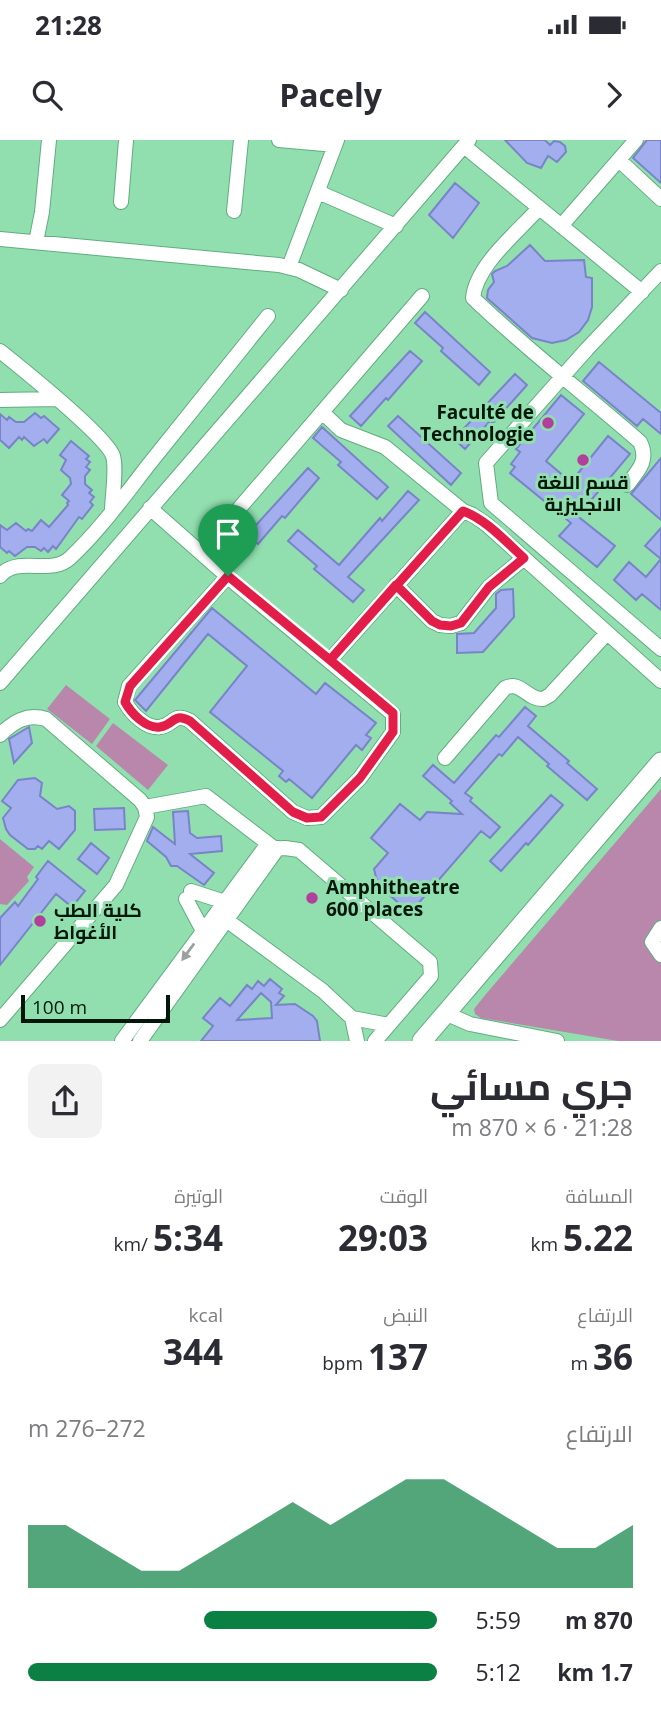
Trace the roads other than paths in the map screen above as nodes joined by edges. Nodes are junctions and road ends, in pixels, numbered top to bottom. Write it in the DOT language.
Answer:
graph roads {
  1 [pos="49,140"];
  2 [pos="126,140"];
  3 [pos="241,140"];
  4 [pos="279,140"];
  5 [pos="636,140"];
  6 [pos="336,143"];
  7 [pos="466,143"];
  8 [pos="619,160"];
  9 [pos="318,192"];
  10 [pos="661,199"];
  11 [pos="121,202"];
  12 [pos="539,208"];
  13 [pos="234,211"];
  14 [pos="396,226"];
  15 [pos="561,226"];
  16 [pos="0,239"];
  17 [pos="36,242"];
  18 [pos="289,267"];
  19 [pos="661,271"];
  20 [pos="341,290"];
  21 [pos="642,292"];
  22 [pos="422,296"];
  23 [pos="268,316"];
  24 [pos="0,351"];
  25 [pos="563,375"];
  26 [pos="57,399"];
  27 [pos="0,400"];
  28 [pos="322,412"];
  29 [pos="627,485"];
  30 [pos="150,508"];
  31 [pos="112,511"];
  32 [pos="463,511"];
  33 [pos="218,534"];
  34 [pos="524,558"];
  35 [pos="0,576"];
  36 [pos="228,576"];
  37 [pos="396,585"];
  38 [pos="607,633"];
  39 [pos="661,649"];
  40 [pos="330,660"];
  41 [pos="661,681"];
  42 [pos="0,683"];
  43 [pos="0,735"];
  44 [pos="445,758"];
  45 [pos="661,762"];
  46 [pos="661,780"];
  47 [pos="145,807"];
  48 [pos="276,848"];
  49 [pos="223,912"];
  50 [pos="661,928"];
  51 [pos="203,931"];
  52 [pos="661,955"];
  53 [pos="452,1017"];
  54 [pos="352,1018"];
  55 [pos="0,1020"];
  56 [pos="389,1025"];
  57 [pos="141,1031"];
  58 [pos="122,1041"];
  59 [pos="160,1041"];
  60 [pos="357,1041"];
  61 [pos="375,1041"];
  62 [pos="422,1041"];
  63 [pos="439,1041"];
  64 [pos="557,1041"];
  1 -- 17 [label="street"];
  2 -- 11 [label="street"];
  3 -- 13 [label="street"];
  4 -- 6 [label="street"];
  5 -- 8 [label="street"];
  6 -- 9 [label="street"];
  7 -- 12 [label="street"];
  7 -- 14 [label="street"];
  8 -- 10 [label="street"];
  8 -- 15 [label="street"];
  9 -- 14 [label="street"];
  9 -- 18 [label="street"];
  12 -- 15 [label="street"];
  12 -- 25 [label="street"];
  14 -- 20 [label="street"];
  15 -- 21 [label="street"];
  16 -- 17 [label="street"];
  17 -- 18 [label="street"];
  18 -- 20 [label="street"];
  19 -- 21 [label="street"];
  20 -- 30 [label="street"];
  21 -- 25 [label="street"];
  22 -- 28 [label="street"];
  23 -- 31 [label="street"];
  24 -- 26 [label="street"];
  25 -- 29 [label="street"];
  25 -- 39 [label="street"];
  26 -- 27 [label="street"];
  26 -- 31 [label="street"];
  28 -- 32 [label="street"];
  28 -- 33 [label="street"];
  30 -- 36 [label="street"];
  30 -- 42 [label="street"];
  31 -- 35 [label="street"];
  32 -- 34 [label="street"];
  32 -- 37 [label="street"];
  34 -- 37 [label="street"];
  34 -- 38 [label="street"];
  36 -- 40 [label="street"];
  36 -- 40 [label="street"];
  37 -- 40 [label="street"];
  38 -- 41 [label="street"];
  38 -- 44 [label="street"];
  43 -- 47 [label="street"];
  45 -- 53 [label="main road"];
  46 -- 53 [label="main road"];
  47 -- 48 [label="street"];
  47 -- 55 [label="street"];
  48 -- 49 [label="street"];
  48 -- 56 [label="street"];
  49 -- 51 [label="street"];
  49 -- 51 [label="street"];
  49 -- 54 [label="street"];
  49 -- 57 [label="street"];
  50 -- 52 [label="street"];
  51 -- 57 [label="street, one-way"];
  53 -- 62 [label="main road"];
  53 -- 63 [label="main road"];
  53 -- 64 [label="street"];
  54 -- 56 [label="street"];
  54 -- 60 [label="street"];
  56 -- 61 [label="street"];
  57 -- 58 [label="street"];
  57 -- 59 [label="street"];
}
